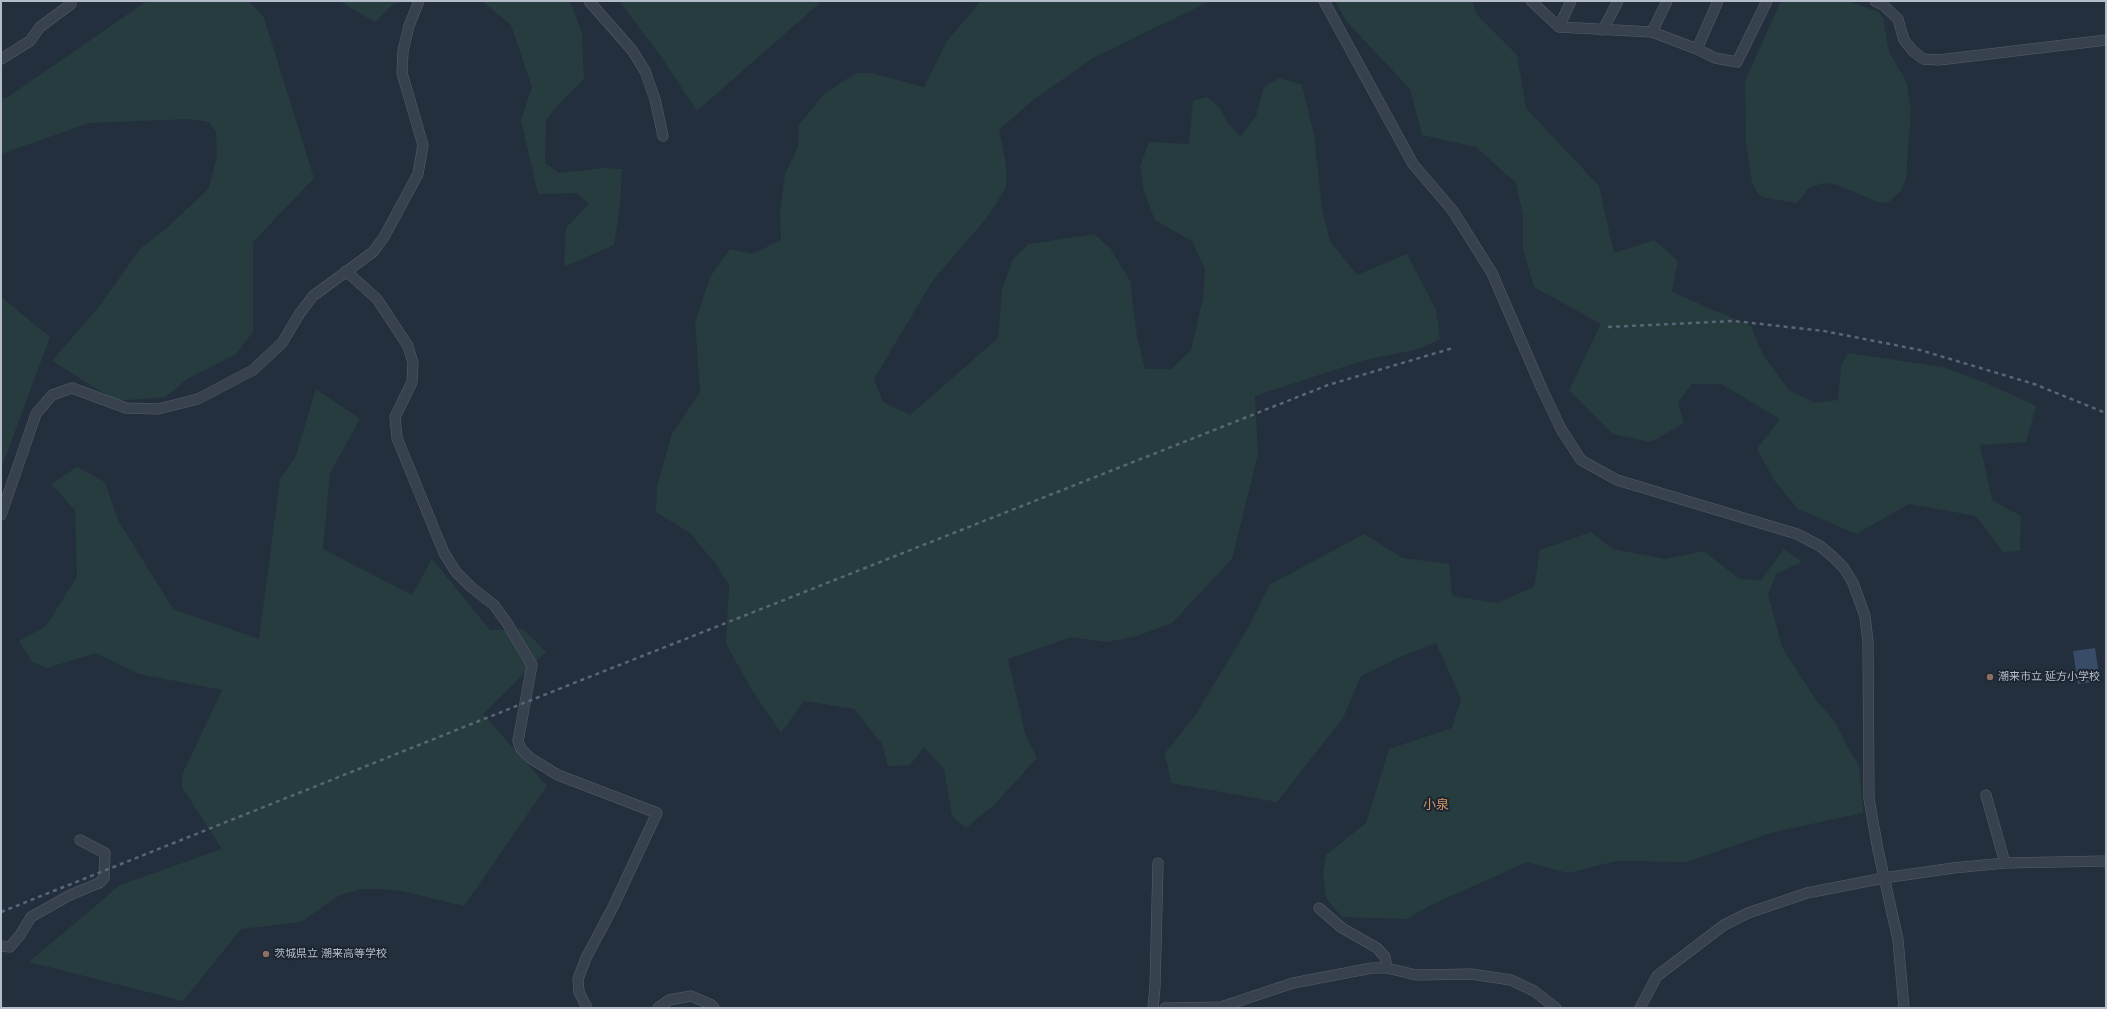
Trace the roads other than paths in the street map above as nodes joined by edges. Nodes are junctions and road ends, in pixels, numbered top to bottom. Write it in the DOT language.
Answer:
graph roads {
  1 [pos="71,1"];
  2 [pos="419,1"];
  3 [pos="589,1"];
  4 [pos="1324,1"];
  5 [pos="1531,1"];
  6 [pos="1571,1"];
  7 [pos="1618,1"];
  8 [pos="1667,1"];
  9 [pos="1718,1"];
  10 [pos="1767,1"];
  11 [pos="1875,1"];
  12 [pos="1559,27"];
  13 [pos="1603,30"];
  14 [pos="1652,32"];
  15 [pos="2106,40"];
  16 [pos="1696,49"];
  17 [pos="1,59"];
  18 [pos="663,136"];
  19 [pos="346,271"];
  20 [pos="1,515"];
  21 [pos="1986,795"];
  22 [pos="80,840"];
  23 [pos="2106,861"];
  24 [pos="1158,863"];
  25 [pos="2005,863"];
  26 [pos="1884,878"];
  27 [pos="1319,908"];
  28 [pos="1,946"];
  29 [pos="1387,968"];
  30 [pos="583,1007"];
  31 [pos="658,1008"];
  32 [pos="714,1008"];
  33 [pos="1153,1008"];
  34 [pos="1165,1008"];
  35 [pos="1556,1008"];
  36 [pos="1640,1008"];
  37 [pos="1904,1008"];
  1 -- 17 [label="street"];
  2 -- 19 [label="street"];
  3 -- 18 [label="street"];
  4 -- 26 [label="street"];
  5 -- 12 [label="street"];
  6 -- 12 [label="street"];
  7 -- 13 [label="street"];
  8 -- 14 [label="street"];
  9 -- 16 [label="street"];
  10 -- 16 [label="street"];
  11 -- 15 [label="street"];
  12 -- 13 [label="street"];
  13 -- 14 [label="street"];
  14 -- 16 [label="street"];
  19 -- 20 [label="street"];
  19 -- 30 [label="street"];
  21 -- 25 [label="street"];
  22 -- 28 [label="street"];
  23 -- 25 [label="street"];
  24 -- 33 [label="street"];
  25 -- 26 [label="street"];
  26 -- 36 [label="street"];
  26 -- 37 [label="street"];
  27 -- 29 [label="street"];
  29 -- 34 [label="street"];
  29 -- 35 [label="street"];
  31 -- 32 [label="street"];
}
